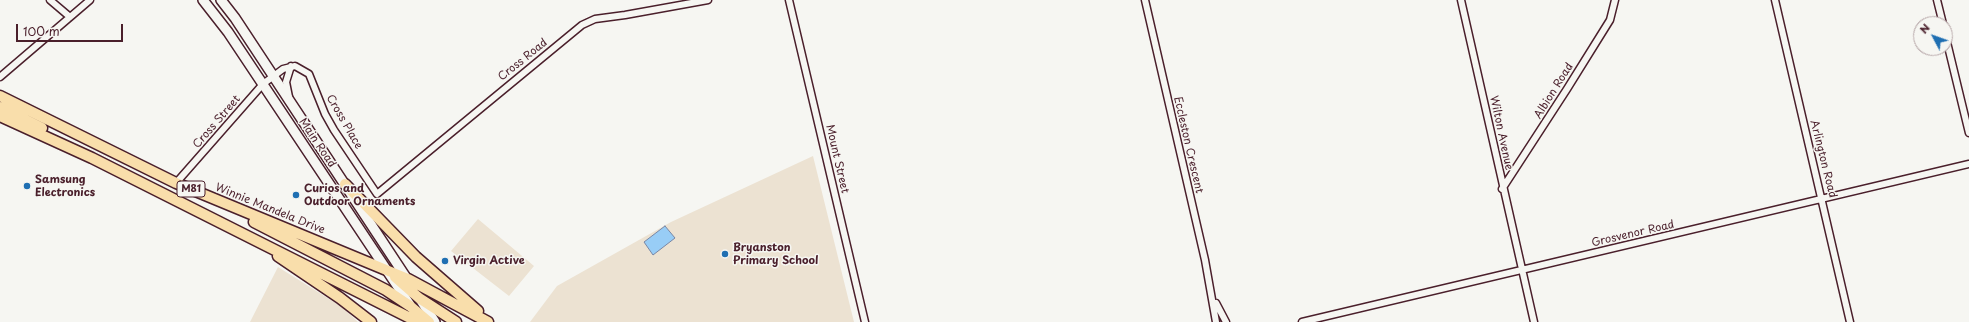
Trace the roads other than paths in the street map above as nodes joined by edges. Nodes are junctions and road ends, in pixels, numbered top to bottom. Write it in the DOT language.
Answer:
graph roads {
  1 [pos="50,0"];
  2 [pos="90,0"];
  3 [pos="203,0"];
  4 [pos="221,0"];
  5 [pos="708,0"];
  6 [pos="789,0"];
  7 [pos="1145,0"];
  8 [pos="1460,0"];
  9 [pos="1615,0"];
  10 [pos="1775,0"];
  11 [pos="1937,0"];
  12 [pos="1941,16"];
  13 [pos="70,17"];
  14 [pos="1950,56"];
  15 [pos="291,66"];
  16 [pos="273,75"];
  17 [pos="0,77"];
  18 [pos="263,84"];
  19 [pos="0,96"];
  20 [pos="288,98"];
  21 [pos="0,107"];
  22 [pos="0,116"];
  23 [pos="1969,133"];
  24 [pos="92,158"];
  25 [pos="1969,164"];
  26 [pos="176,183"];
  27 [pos="345,184"];
  28 [pos="1502,189"];
  29 [pos="378,194"];
  30 [pos="1822,198"];
  31 [pos="225,203"];
  32 [pos="250,237"];
  33 [pos="387,270"];
  34 [pos="1521,271"];
  35 [pos="408,280"];
  36 [pos="1212,294"];
  37 [pos="419,298"];
  38 [pos="410,306"];
  39 [pos="371,322"];
  40 [pos="419,322"];
  41 [pos="429,322"];
  42 [pos="435,322"];
  43 [pos="456,322"];
  44 [pos="488,322"];
  45 [pos="492,322"];
  46 [pos="865,322"];
  47 [pos="1216,322"];
  48 [pos="1226,322"];
  49 [pos="1302,322"];
  50 [pos="1534,322"];
  51 [pos="1850,322"];
  1 -- 13 [label="street"];
  2 -- 13 [label="street"];
  3 -- 18 [label="main road, Main Road"];
  4 -- 16 [label="main road, Main Road"];
  5 -- 29 [label="street, Cross Road"];
  6 -- 46 [label="street, Mount Street"];
  7 -- 36 [label="street, Eccleston Crescent"];
  8 -- 28 [label="street, Wilton Avenue"];
  9 -- 28 [label="street, Albion Road"];
  10 -- 30 [label="street, Arlington Road"];
  11 -- 12 [label="street"];
  13 -- 17 [label="street"];
  14 -- 23 [label="street"];
  15 -- 16 [label="street"];
  15 -- 20 [label="street"];
  15 -- 29 [label="street, Cross Place"];
  16 -- 18 [label="street, Cross Street"];
  16 -- 20 [label="main road, Main Road"];
  18 -- 26 [label="street, Cross Street"];
  18 -- 33 [label="main road, Main Road"];
  19 -- 26 [label="main road, Winnie Mandela Drive / M81"];
  20 -- 27 [label="main road, Main Road"];
  21 -- 24 [label="main road"];
  22 -- 24 [label="main road, M81"];
  24 -- 32 [label="main road, M81"];
  25 -- 30 [label="street, Grosvenor Road"];
  26 -- 31 [label="main road, Winnie Mandela Drive / M81"];
  27 -- 35 [label="main road, Main Road"];
  27 -- 45 [label="main road"];
  28 -- 34 [label="street, Wilton Avenue"];
  30 -- 34 [label="street, Grosvenor Road"];
  30 -- 51 [label="street, Arlington Road"];
  31 -- 33 [label="main road, Winnie Mandela Drive / M81"];
  31 -- 38 [label="main road"];
  32 -- 39 [label="main road"];
  32 -- 40 [label="main road, M81"];
  33 -- 35 [label="main road, Winnie Mandela Drive / M81"];
  33 -- 37 [label="main road"];
  33 -- 38 [label="main road, Main Road"];
  34 -- 49 [label="street, Grosvenor Road"];
  34 -- 50 [label="street, Wilton Avenue"];
  35 -- 37 [label="main road, Main Road"];
  35 -- 44 [label="main road, Winnie Mandela Drive / M81"];
  36 -- 47 [label="street, Eccleston Crescent"];
  36 -- 48 [label="street, Eccleston Crescent"];
  37 -- 42 [label="main road, Main Road"];
  37 -- 43 [label="main road"];
  38 -- 40 [label="main road, Main Road"];
  38 -- 41 [label="main road"];
}
